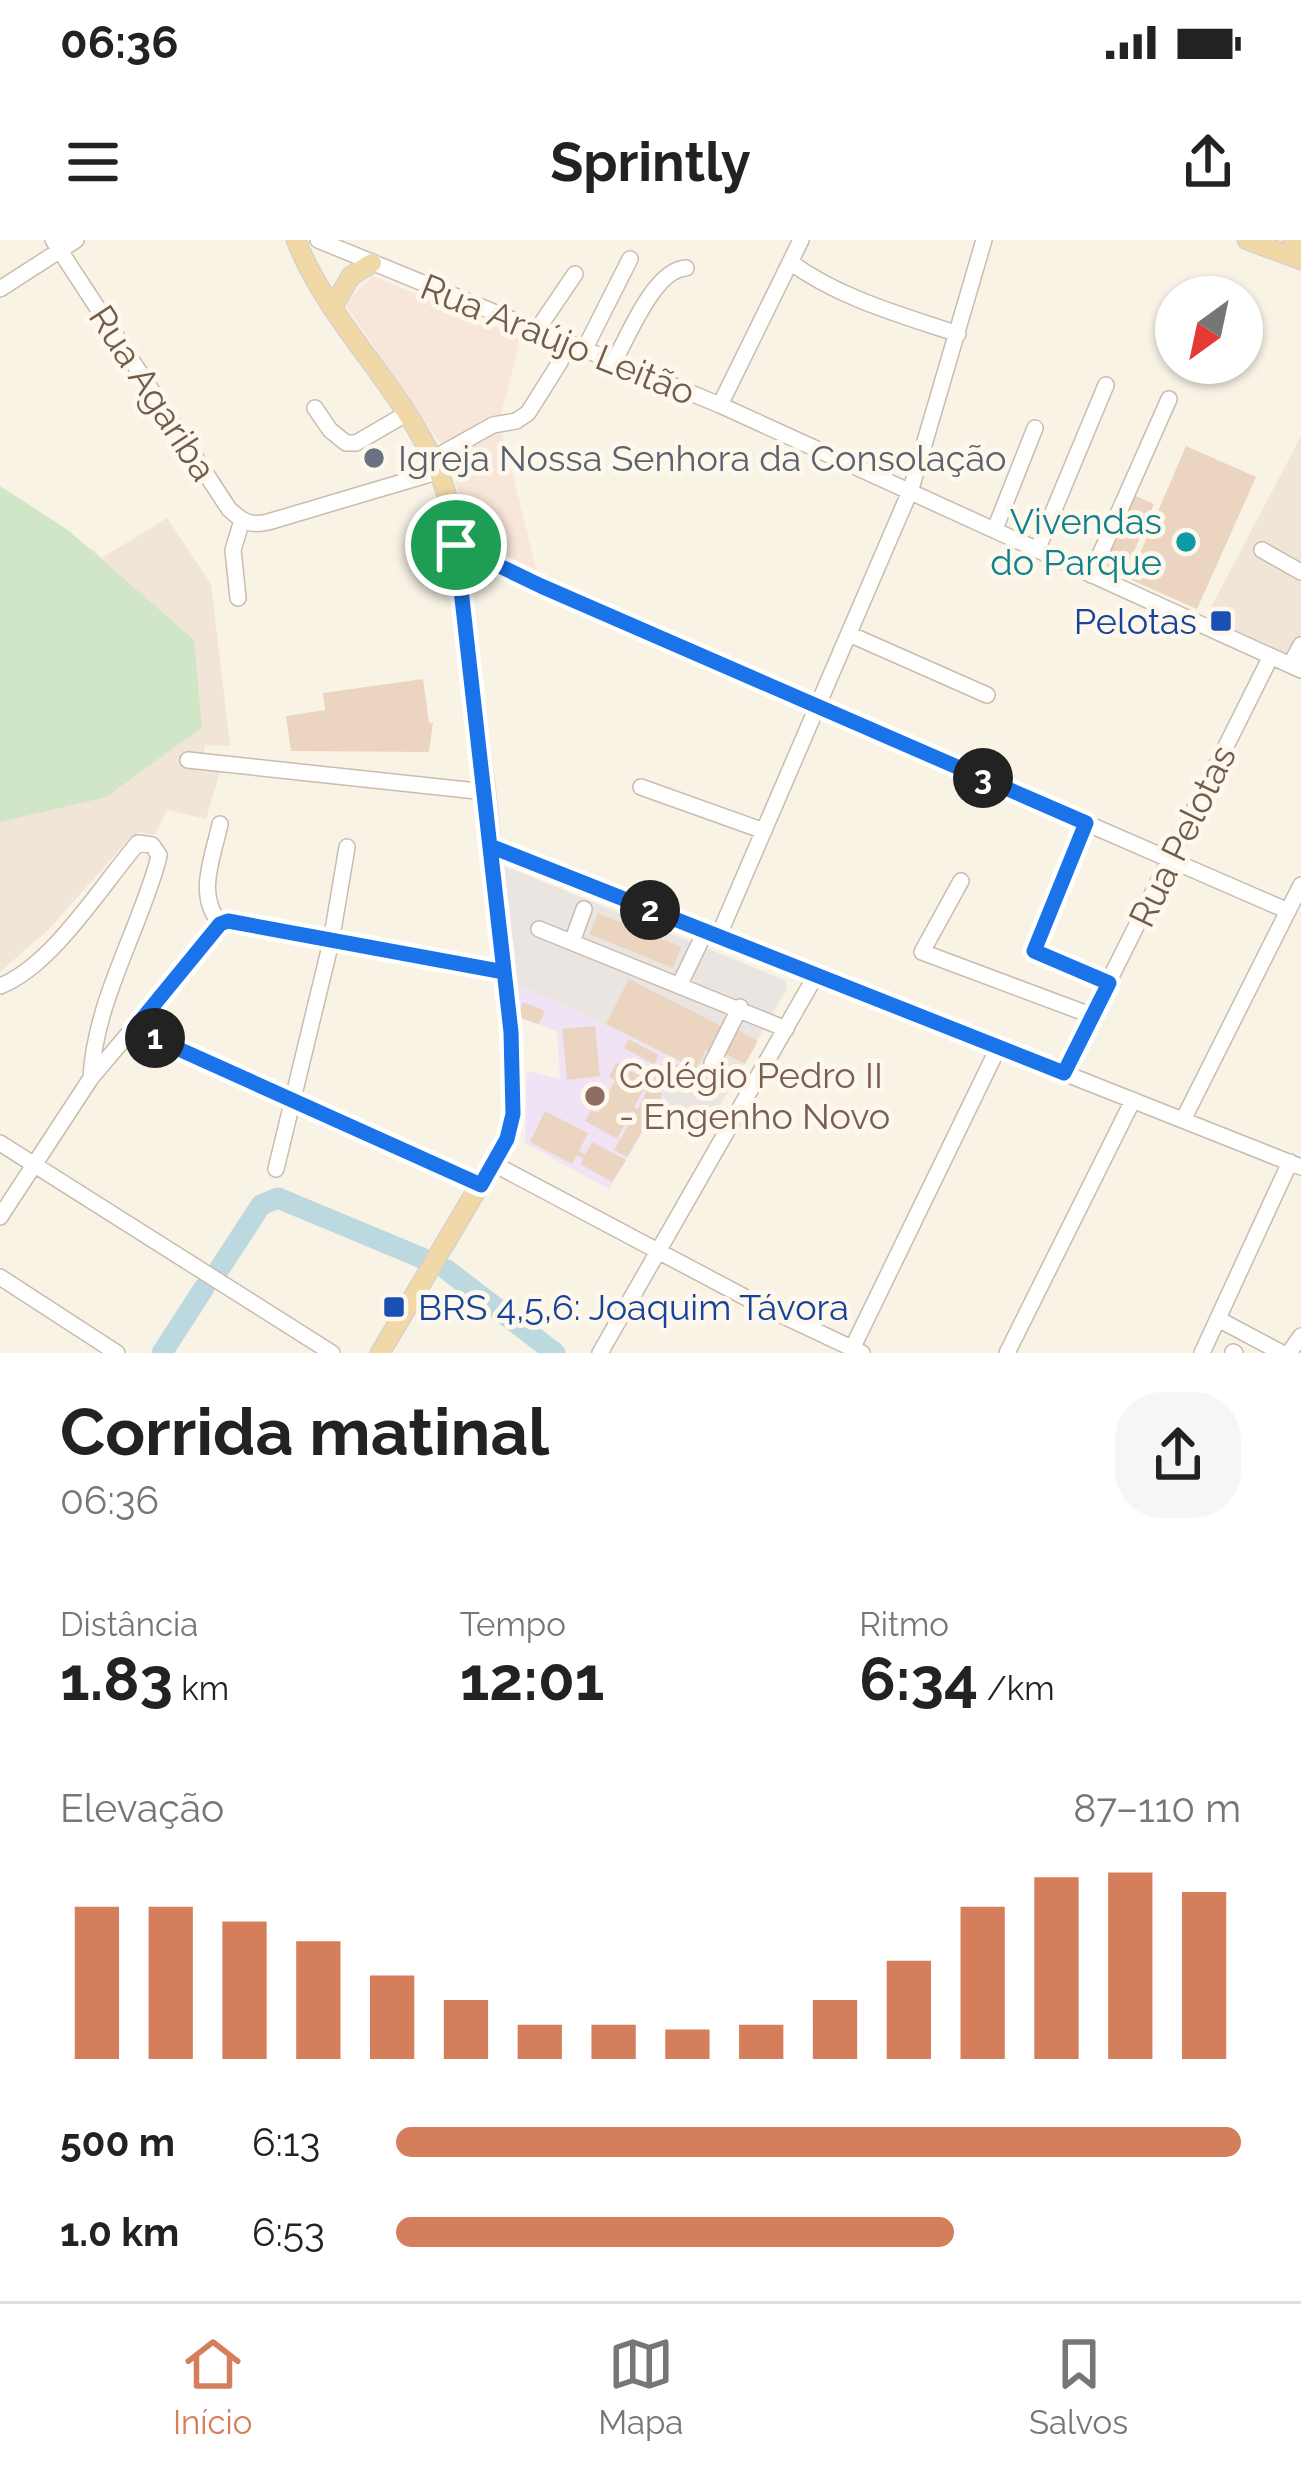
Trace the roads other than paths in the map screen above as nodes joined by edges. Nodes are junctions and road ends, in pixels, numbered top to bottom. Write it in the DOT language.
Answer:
graph roads {
  1 [pos="76,240"];
  2 [pos="296,240"];
  3 [pos="318,240"];
  4 [pos="802,240"];
  5 [pos="984,240"];
  6 [pos="1247,240"];
  7 [pos="1292,240"];
  8 [pos="1301,243"];
  9 [pos="56,245"];
  10 [pos="630,259"];
  11 [pos="1301,260"];
  12 [pos="790,262"];
  13 [pos="372,263"];
  14 [pos="686,268"];
  15 [pos="575,274"];
  16 [pos="0,289"];
  17 [pos="332,308"];
  18 [pos="537,330"];
  19 [pos="958,334"];
  20 [pos="567,343"];
  21 [pos="584,350"];
  22 [pos="614,362"];
  23 [pos="1106,385"];
  24 [pos="1168,399"];
  25 [pos="720,405"];
  26 [pos="315,407"];
  27 [pos="406,414"];
  28 [pos="1035,428"];
  29 [pos="437,464"];
  30 [pos="911,490"];
  31 [pos="242,520"];
  32 [pos="995,530"];
  33 [pos="456,545"];
  34 [pos="1038,548"];
  35 [pos="1262,550"];
  36 [pos="1301,572"];
  37 [pos="1091,575"];
  38 [pos="238,598"];
  39 [pos="849,634"];
  40 [pos="1301,646"];
  41 [pos="1270,656"];
  42 [pos="1296,668"];
  43 [pos="987,695"];
  44 [pos="818,705"];
  45 [pos="188,760"];
  46 [pos="641,787"];
  47 [pos="486,792"];
  48 [pos="1086,823"];
  49 [pos="220,824"];
  50 [pos="764,832"];
  51 [pos="490,846"];
  52 [pos="346,847"];
  53 [pos="1172,860"];
  54 [pos="961,881"];
  55 [pos="1296,897"];
  56 [pos="584,909"];
  57 [pos="220,924"];
  58 [pos="539,929"];
  59 [pos="711,935"];
  60 [pos="331,942"];
  61 [pos="572,942"];
  62 [pos="504,972"];
  63 [pos="816,975"];
  64 [pos="1109,983"];
  65 [pos="0,986"];
  66 [pos="680,986"];
  67 [pos="740,1007"];
  68 [pos="1093,1016"];
  69 [pos="786,1028"];
  70 [pos="134,1029"];
  71 [pos="998,1048"];
  72 [pos="712,1063"];
  73 [pos="1064,1073"];
  74 [pos="91,1078"];
  75 [pos="293,1098"];
  76 [pos="1133,1100"];
  77 [pos="1184,1118"];
  78 [pos="0,1143"];
  79 [pos="494,1164"];
  80 [pos="1295,1164"];
  81 [pos="34,1166"];
  82 [pos="276,1169"];
  83 [pos="481,1185"];
  84 [pos="0,1217"];
  85 [pos="659,1251"];
  86 [pos="0,1276"];
  87 [pos="1218,1319"];
  88 [pos="1301,1336"];
  89 [pos="855,1352"];
  90 [pos="117,1353"];
  91 [pos="332,1353"];
  92 [pos="380,1353"];
  93 [pos="600,1353"];
  94 [pos="1007,1353"];
  95 [pos="1202,1353"];
  96 [pos="1285,1353"];
  1 -- 9 [label="street"];
  2 -- 17 [label="main road"];
  3 -- 13 [label="street, Rua Araújo Leitão"];
  4 -- 12 [label="street"];
  5 -- 19 [label="street"];
  6 -- 11 [label="main road"];
  7 -- 8 [label="main road"];
  9 -- 16 [label="street"];
  9 -- 31 [label="street, Rua Agariba"];
  10 -- 21 [label="street"];
  12 -- 19 [label="street"];
  12 -- 25 [label="street"];
  13 -- 17 [label="main road"];
  13 -- 18 [label="street, Rua Araújo Leitão"];
  14 -- 22 [label="street"];
  15 -- 18 [label="street"];
  17 -- 27 [label="main road"];
  18 -- 20 [label="street, Rua Araújo Leitão"];
  19 -- 30 [label="street"];
  20 -- 21 [label="street, Rua Araújo Leitão"];
  20 -- 29 [label="street"];
  21 -- 22 [label="street, Rua Araújo Leitão"];
  22 -- 25 [label="street, Rua Araújo Leitão"];
  23 -- 34 [label="street"];
  24 -- 37 [label="street"];
  25 -- 30 [label="street, Rua Araújo Leitão"];
  26 -- 27 [label="street"];
  27 -- 29 [label="main road"];
  28 -- 32 [label="street"];
  29 -- 31 [label="street"];
  29 -- 33 [label="main road"];
  30 -- 32 [label="street, Rua Araújo Leitão"];
  30 -- 39 [label="street"];
  31 -- 38 [label="street"];
  32 -- 34 [label="street, Rua Araújo Leitão"];
  33 -- 44 [label="street"];
  33 -- 47 [label="main road"];
  34 -- 37 [label="street, Rua Araújo Leitão"];
  35 -- 36 [label="street"];
  37 -- 41 [label="street, Rua Araújo Leitão"];
  39 -- 43 [label="street"];
  39 -- 44 [label="street"];
  40 -- 42 [label="street, Rua Araújo Leitão"];
  41 -- 42 [label="street, Rua Araújo Leitão"];
  41 -- 53 [label="street, Rua Pelotas"];
  44 -- 48 [label="street"];
  44 -- 50 [label="street"];
  45 -- 47 [label="street"];
  46 -- 50 [label="street"];
  47 -- 51 [label="main road"];
  48 -- 53 [label="street"];
  48 -- 64 [label="street"];
  49 -- 57 [label="street"];
  50 -- 59 [label="street"];
  51 -- 59 [label="street"];
  51 -- 62 [label="main road"];
  52 -- 60 [label="street"];
  53 -- 55 [label="street"];
  53 -- 64 [label="street, Rua Pelotas"];
  54 -- 68 [label="street"];
  55 -- 77 [label="street"];
  56 -- 61 [label="street"];
  57 -- 60 [label="street"];
  57 -- 70 [label="street"];
  58 -- 61 [label="street"];
  59 -- 63 [label="street"];
  59 -- 66 [label="street"];
  60 -- 62 [label="street"];
  60 -- 75 [label="street"];
  61 -- 66 [label="street"];
  62 -- 79 [label="main road"];
  63 -- 69 [label="street"];
  63 -- 71 [label="street"];
  64 -- 68 [label="street, Rua Pelotas"];
  65 -- 74 [label="street"];
  66 -- 67 [label="street"];
  67 -- 69 [label="street"];
  67 -- 72 [label="street"];
  68 -- 73 [label="street, Rua Pelotas"];
  69 -- 85 [label="street"];
  70 -- 74 [label="street"];
  70 -- 75 [label="street"];
  71 -- 73 [label="street"];
  71 -- 89 [label="street"];
  73 -- 76 [label="street"];
  74 -- 81 [label="street"];
  75 -- 82 [label="street"];
  75 -- 83 [label="street"];
  76 -- 77 [label="street"];
  76 -- 94 [label="street"];
  77 -- 80 [label="street"];
  78 -- 81 [label="street"];
  79 -- 83 [label="main road"];
  79 -- 85 [label="street"];
  80 -- 87 [label="street"];
  81 -- 84 [label="street"];
  81 -- 91 [label="street"];
  83 -- 92 [label="main road"];
  85 -- 89 [label="street"];
  85 -- 93 [label="street"];
  86 -- 90 [label="street"];
  87 -- 95 [label="street"];
  87 -- 96 [label="street"];
  88 -- 96 [label="street"];
}
